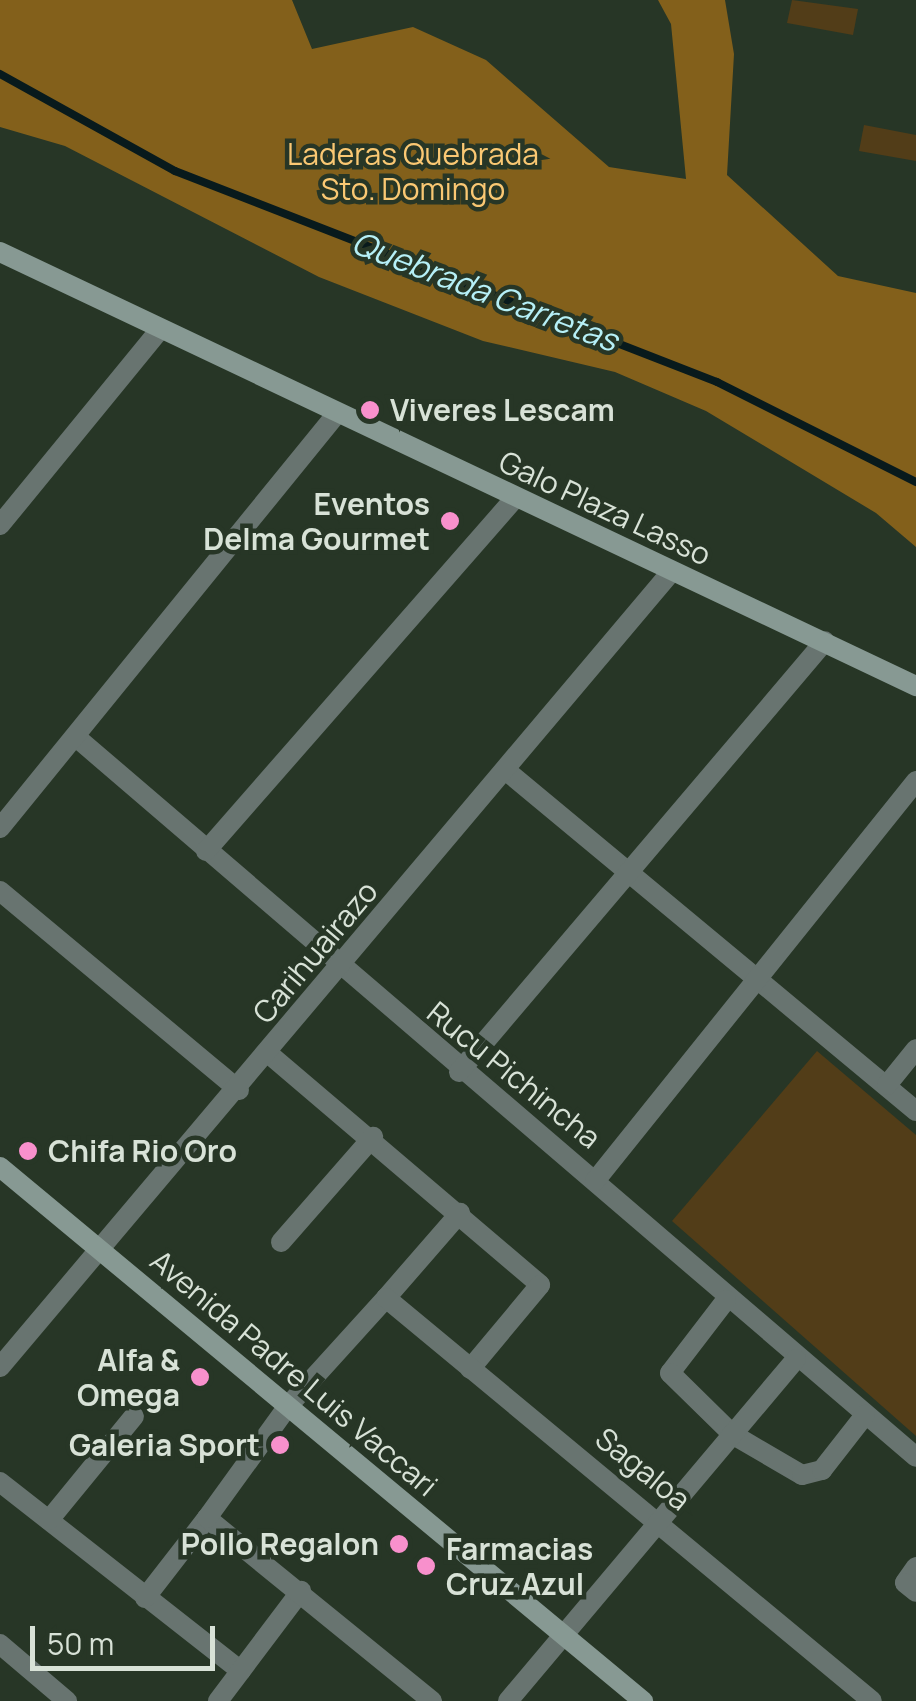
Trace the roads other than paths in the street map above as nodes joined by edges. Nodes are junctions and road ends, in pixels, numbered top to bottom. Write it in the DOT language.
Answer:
graph roads {
  1 [pos="1,254"];
  2 [pos="159,331"];
  3 [pos="334,417"];
  4 [pos="514,500"];
  5 [pos="0,524"];
  6 [pos="671,572"];
  7 [pos="825,641"];
  8 [pos="916,686"];
  9 [pos="76,737"];
  10 [pos="509,772"];
  11 [pos="916,781"];
  12 [pos="0,828"];
  13 [pos="206,851"];
  14 [pos="628,877"];
  15 [pos="0,891"];
  16 [pos="337,966"];
  17 [pos="759,975"];
  18 [pos="916,1048"];
  19 [pos="269,1054"];
  20 [pos="458,1072"];
  21 [pos="886,1085"];
  22 [pos="240,1090"];
  23 [pos="916,1110"];
  24 [pos="373,1137"];
  25 [pos="0,1167"];
  26 [pos="595,1181"];
  27 [pos="460,1213"];
  28 [pos="282,1242"];
  29 [pos="98,1248"];
  30 [pos="726,1300"];
  31 [pos="380,1305"];
  32 [pos="796,1359"];
  33 [pos="0,1367"];
  34 [pos="470,1368"];
  35 [pos="288,1406"];
  36 [pos="865,1414"];
  37 [pos="134,1416"];
  38 [pos="732,1434"];
  39 [pos="916,1457"];
  40 [pos="0,1482"];
  41 [pos="207,1518"];
  42 [pos="49,1520"];
  43 [pos="660,1521"];
  44 [pos="300,1590"];
  45 [pos="145,1598"];
  46 [pos="561,1634"];
  47 [pos="0,1644"];
  48 [pos="241,1671"];
  49 [pos="67,1701"];
  50 [pos="218,1701"];
  51 [pos="432,1701"];
  52 [pos="508,1701"];
  53 [pos="643,1701"];
  54 [pos="872,1701"];
  1 -- 2 [label="street, Galo Plaza Lasso"];
  2 -- 3 [label="street, Galo Plaza Lasso"];
  2 -- 5 [label="street"];
  3 -- 4 [label="street, Galo Plaza Lasso"];
  3 -- 9 [label="street"];
  4 -- 6 [label="street, Galo Plaza Lasso"];
  4 -- 13 [label="street"];
  6 -- 7 [label="street, Galo Plaza Lasso"];
  6 -- 10 [label="street, Carihuairazo"];
  7 -- 8 [label="street, Galo Plaza Lasso"];
  7 -- 14 [label="street"];
  9 -- 12 [label="street"];
  9 -- 13 [label="street, Rucu Pichincha"];
  10 -- 14 [label="street"];
  10 -- 16 [label="street, Carihuairazo"];
  11 -- 17 [label="street"];
  13 -- 16 [label="street, Rucu Pichincha"];
  14 -- 17 [label="street"];
  14 -- 20 [label="street"];
  15 -- 22 [label="street"];
  16 -- 19 [label="street, Carihuairazo"];
  16 -- 20 [label="street, Rucu Pichincha"];
  17 -- 21 [label="street"];
  17 -- 26 [label="street"];
  18 -- 21 [label="street"];
  19 -- 22 [label="street, Carihuairazo"];
  19 -- 24 [label="street"];
  20 -- 26 [label="street, Rucu Pichincha"];
  21 -- 23 [label="street"];
  22 -- 29 [label="street, Carihuairazo"];
  24 -- 27 [label="street"];
  24 -- 28 [label="street"];
  25 -- 29 [label="street, Avenida Padre Luis Vaccari"];
  26 -- 30 [label="street, Rucu Pichincha"];
  27 -- 31 [label="street"];
  27 -- 34 [label="street"];
  29 -- 33 [label="street, Carihuairazo"];
  29 -- 35 [label="street, Avenida Padre Luis Vaccari"];
  30 -- 32 [label="street, Rucu Pichincha"];
  30 -- 38 [label="street"];
  31 -- 34 [label="street, Sagaloa"];
  31 -- 35 [label="street"];
  32 -- 36 [label="street, Rucu Pichincha"];
  32 -- 38 [label="street"];
  34 -- 43 [label="street, Sagaloa"];
  35 -- 41 [label="street"];
  35 -- 46 [label="street, Avenida Padre Luis Vaccari"];
  36 -- 38 [label="street"];
  36 -- 39 [label="street, Rucu Pichincha"];
  37 -- 42 [label="street"];
  38 -- 43 [label="street"];
  40 -- 42 [label="street"];
  41 -- 44 [label="street"];
  41 -- 45 [label="street"];
  42 -- 45 [label="street"];
  43 -- 46 [label="street"];
  43 -- 54 [label="street, Sagaloa"];
  44 -- 48 [label="street"];
  44 -- 51 [label="street"];
  45 -- 48 [label="street"];
  46 -- 52 [label="street"];
  46 -- 53 [label="street, Avenida Padre Luis Vaccari"];
  47 -- 49 [label="street"];
  48 -- 50 [label="street"];
}
